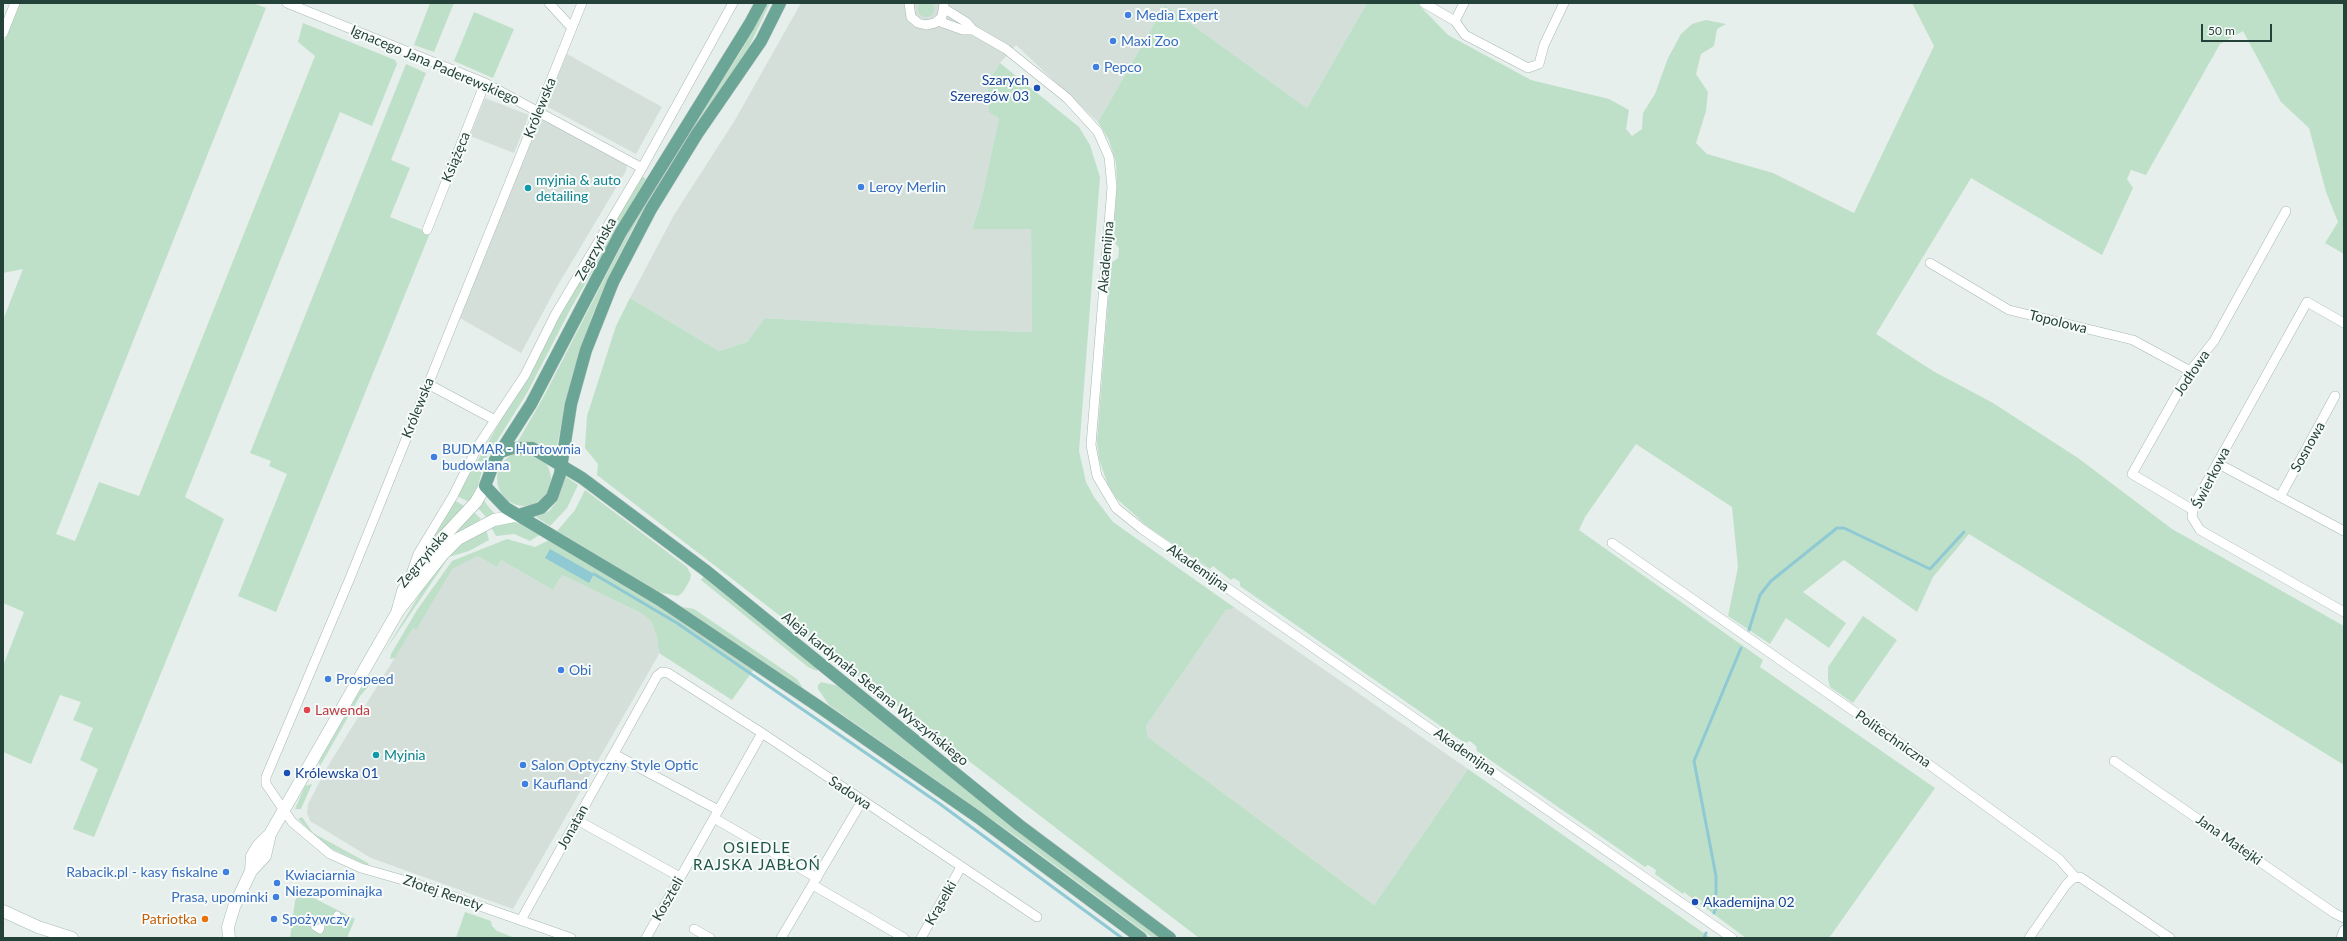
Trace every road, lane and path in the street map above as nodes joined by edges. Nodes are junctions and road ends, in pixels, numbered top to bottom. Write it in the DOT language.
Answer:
graph roads {
  1 [pos="15,3"];
  2 [pos="287,3"];
  3 [pos="549,3"];
  4 [pos="582,3"];
  5 [pos="733,3"];
  6 [pos="761,3"];
  7 [pos="780,3"];
  8 [pos="908,3"];
  9 [pos="1424,3"];
  10 [pos="1464,3"];
  11 [pos="1564,3"];
  12 [pos="944,6"];
  13 [pos="938,21"];
  14 [pos="1455,21"];
  15 [pos="572,28"];
  16 [pos="973,30"];
  17 [pos="3,33"];
  18 [pos="485,83"];
  19 [pos="539,111"];
  20 [pos="642,168"];
  21 [pos="2286,211"];
  22 [pos="427,230"];
  23 [pos="1930,264"];
  24 [pos="2344,323"];
  25 [pos="2190,371"];
  26 [pos="428,384"];
  27 [pos="2336,396"];
  28 [pos="495,420"];
  29 [pos="500,452"];
  30 [pos="2217,463"];
  31 [pos="561,464"];
  32 [pos="485,486"];
  33 [pos="2280,497"];
  34 [pos="2192,510"];
  35 [pos="519,515"];
  36 [pos="2344,531"];
  37 [pos="1612,544"];
  38 [pos="410,579"];
  39 [pos="398,611"];
  40 [pos="2344,612"];
  41 [pos="662,672"];
  42 [pos="762,733"];
  43 [pos="614,754"];
  44 [pos="2114,761"];
  45 [pos="862,801"];
  46 [pos="284,810"];
  47 [pos="716,814"];
  48 [pos="577,820"];
  49 [pos="961,867"];
  50 [pos="680,877"];
  51 [pos="2076,878"];
  52 [pos="815,882"];
  53 [pos="3,911"];
  54 [pos="1037,917"];
  55 [pos="2344,918"];
  56 [pos="521,920"];
  57 [pos="38,927"];
  58 [pos="694,929"];
  59 [pos="2344,930"];
  60 [pos="228,933"];
  61 [pos="55,938"];
  62 [pos="72,938"];
  63 [pos="219,938"];
  64 [pos="571,938"];
  65 [pos="646,938"];
  66 [pos="710,938"];
  67 [pos="781,938"];
  68 [pos="904,938"];
  69 [pos="921,938"];
  70 [pos="1141,938"];
  71 [pos="1170,938"];
  72 [pos="1732,938"];
  73 [pos="2028,938"];
  74 [pos="2170,938"];
  75 [pos="2341,938"];
  1 -- 17 [label="street"];
  2 -- 18 [label="street, Ignacego Jana Paderewskiego"];
  3 -- 15 [label="street"];
  4 -- 15 [label="street, Królewska"];
  5 -- 20 [label="street"];
  6 -- 29 [label="main road, Zegrzyńska"];
  7 -- 31 [label="main road, Zegrzyńska"];
  8 -- 13 [label="street"];
  9 -- 14 [label="street"];
  10 -- 14 [label="street"];
  11 -- 14 [label="street"];
  12 -- 13 [label="street"];
  12 -- 16 [label="street, Akademijna"];
  13 -- 16 [label="street, Akademijna"];
  15 -- 19 [label="street, Królewska"];
  16 -- 72 [label="street, Akademijna"];
  18 -- 19 [label="street, Ignacego Jana Paderewskiego"];
  18 -- 22 [label="street, Książęca"];
  19 -- 20 [label="street, Ignacego Jana Paderewskiego"];
  19 -- 26 [label="street, Królewska"];
  20 -- 28 [label="street"];
  21 -- 25 [label="street, Jodłowa"];
  23 -- 25 [label="street, Topolowa"];
  24 -- 30 [label="street, Świerkowa"];
  25 -- 34 [label="street, Jodłowa"];
  26 -- 28 [label="street"];
  26 -- 46 [label="street, Królewska"];
  27 -- 33 [label="street, Sosnowa"];
  28 -- 38 [label="street"];
  29 -- 31 [label="main road"];
  29 -- 32 [label="main road"];
  30 -- 33 [label="street"];
  30 -- 34 [label="street, Świerkowa"];
  31 -- 35 [label="main road"];
  31 -- 71 [label="main road, Aleja kardynała Stefana Wyszyńskiego"];
  32 -- 35 [label="main road"];
  32 -- 38 [label="main road, Zegrzyńska"];
  33 -- 36 [label="street"];
  34 -- 40 [label="street, Świerkowa"];
  35 -- 39 [label="main road, Zegrzyńska"];
  35 -- 70 [label="main road"];
  37 -- 51 [label="street, Politechniczna"];
  38 -- 39 [label="main road, Zegrzyńska"];
  39 -- 46 [label="main road, Zegrzyńska"];
  41 -- 42 [label="street, Sadowa"];
  41 -- 43 [label="street, Jonatan"];
  42 -- 45 [label="street, Sadowa"];
  42 -- 47 [label="street, Koszteli"];
  43 -- 47 [label="street"];
  43 -- 48 [label="street, Jonatan"];
  44 -- 55 [label="street, Jana Matejki"];
  45 -- 49 [label="street, Sadowa"];
  45 -- 52 [label="street"];
  46 -- 56 [label="street, Złotej Renety"];
  46 -- 60 [label="main road, Zegrzyńska"];
  47 -- 50 [label="street, Koszteli"];
  47 -- 52 [label="street"];
  48 -- 50 [label="street"];
  48 -- 56 [label="street, Jonatan"];
  49 -- 54 [label="street, Sadowa"];
  49 -- 69 [label="street, Krąselki"];
  50 -- 65 [label="street, Koszteli"];
  51 -- 73 [label="street"];
  51 -- 74 [label="street, Politechniczna"];
  52 -- 67 [label="street"];
  52 -- 68 [label="street"];
  53 -- 57 [label="main road"];
  56 -- 64 [label="street, Złotej Renety"];
  57 -- 61 [label="main road"];
  57 -- 62 [label="main road"];
  58 -- 66 [label="street"];
  59 -- 75 [label="street"];
  60 -- 63 [label="main road, Zegrzyńska"];
}
